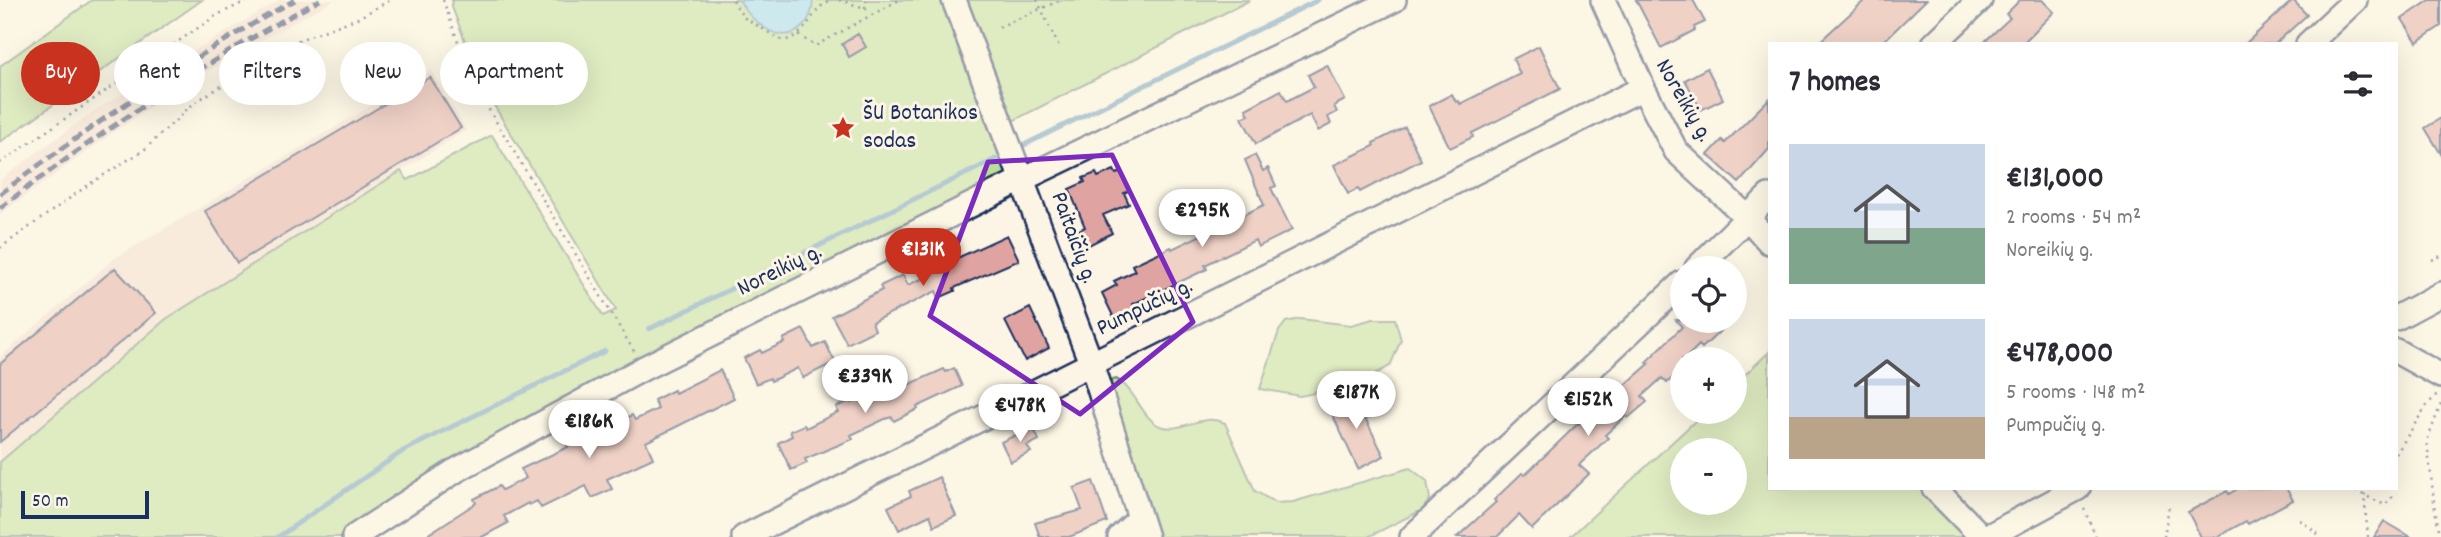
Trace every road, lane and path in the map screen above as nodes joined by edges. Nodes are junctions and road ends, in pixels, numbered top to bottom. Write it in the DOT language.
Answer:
graph roads {
  1 [pos="249,0"];
  2 [pos="390,0"];
  3 [pos="443,0"];
  4 [pos="733,0"];
  5 [pos="831,0"];
  6 [pos="866,0"];
  7 [pos="899,0"];
  8 [pos="954,0"];
  9 [pos="1037,0"];
  10 [pos="1061,0"];
  11 [pos="1394,0"];
  12 [pos="1603,0"];
  13 [pos="1980,0"];
  14 [pos="2355,0"];
  15 [pos="842,1"];
  16 [pos="865,8"];
  17 [pos="1041,9"];
  18 [pos="870,14"];
  19 [pos="999,27"];
  20 [pos="799,35"];
  21 [pos="1936,42"];
  22 [pos="2310,42"];
  23 [pos="1060,49"];
  24 [pos="1643,88"];
  25 [pos="0,163"];
  26 [pos="1023,179"];
  27 [pos="1768,198"];
  28 [pos="1747,217"];
  29 [pos="1768,241"];
  30 [pos="0,248"];
  31 [pos="1709,256"];
  32 [pos="2441,256"];
  33 [pos="2431,260"];
  34 [pos="2441,293"];
  35 [pos="1670,294"];
  36 [pos="2398,317"];
  37 [pos="2398,352"];
  38 [pos="1091,363"];
  39 [pos="644,368"];
  40 [pos="2441,376"];
  41 [pos="2441,386"];
  42 [pos="2441,404"];
  43 [pos="2398,451"];
  44 [pos="1936,490"];
  45 [pos="2075,490"];
  46 [pos="2077,490"];
  47 [pos="2353,490"];
  48 [pos="2368,490"];
  49 [pos="2396,493"];
  50 [pos="2364,495"];
  51 [pos="2169,506"];
  52 [pos="2300,520"];
  53 [pos="1142,528"];
  54 [pos="2439,529"];
  55 [pos="354,537"];
  56 [pos="744,537"];
  57 [pos="1120,537"];
  58 [pos="1412,537"];
  59 [pos="1984,537"];
  60 [pos="2096,537"];
  61 [pos="2164,537"];
  62 [pos="2318,537"];
  63 [pos="2368,537"];
  1 -- 25 [label="path"];
  2 -- 30 [label="path"];
  3 -- 39 [label="path"];
  4 -- 20 [label="path"];
  5 -- 20 [label="path"];
  6 -- 16 [label="path"];
  7 -- 18 [label="path"];
  8 -- 26 [label="street, Paitaičių g."];
  9 -- 17 [label="path"];
  10 -- 17 [label="path"];
  11 -- 26 [label="street, Noreikių g."];
  12 -- 24 [label="street, Noreikių g."];
  13 -- 21 [label="street"];
  14 -- 22 [label="street"];
  15 -- 16 [label="path"];
  16 -- 18 [label="path"];
  17 -- 19 [label="path"];
  17 -- 23 [label="path"];
  18 -- 20 [label="path"];
  24 -- 28 [label="street, Noreikių g."];
  24 -- 38 [label="street, Pumpučių g."];
  26 -- 38 [label="street, Paitaičių g."];
  26 -- 39 [label="street, Noreikių g."];
  27 -- 28 [label="street"];
  28 -- 29 [label="street, Noreikių g."];
  28 -- 31 [label="street"];
  32 -- 33 [label="path"];
  34 -- 36 [label="street"];
  35 -- 58 [label="street"];
  37 -- 40 [label="street"];
  38 -- 53 [label="street, Paitaičių g."];
  38 -- 56 [label="street, Pumpučių g."];
  39 -- 55 [label="street, Noreikių g."];
  41 -- 43 [label="path"];
  42 -- 54 [label="path"];
  44 -- 59 [label="street"];
  45 -- 59 [label="street"];
  46 -- 60 [label="path"];
  47 -- 50 [label="path"];
  48 -- 50 [label="path"];
  49 -- 50 [label="path"];
  50 -- 63 [label="path"];
  51 -- 61 [label="path"];
  52 -- 62 [label="path"];
  53 -- 57 [label="street"];
}
